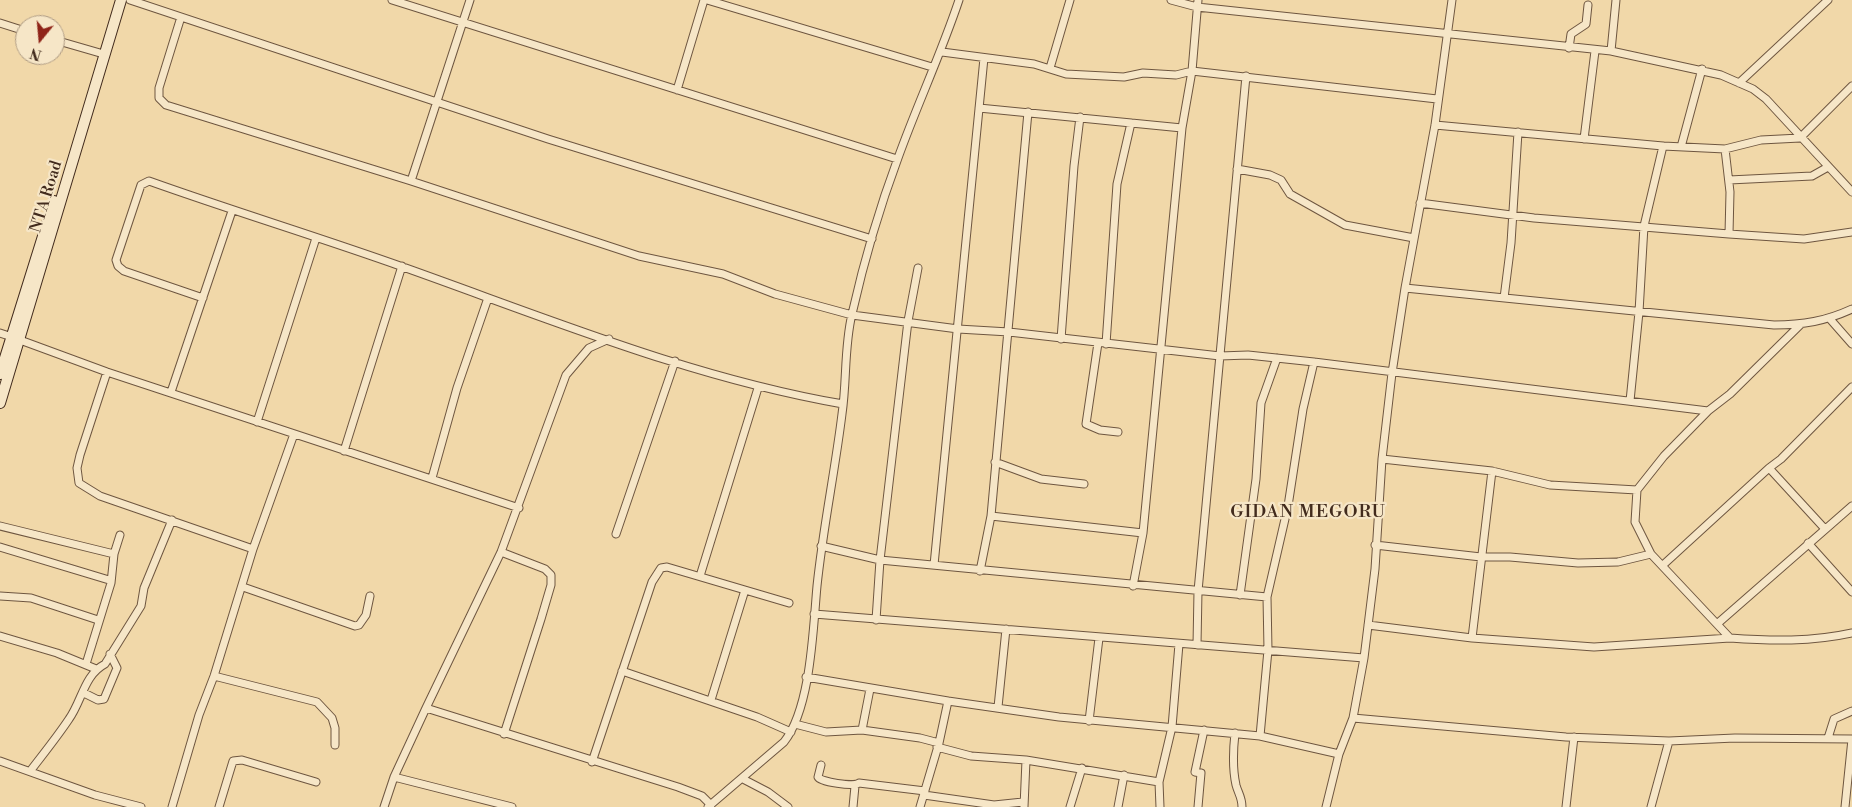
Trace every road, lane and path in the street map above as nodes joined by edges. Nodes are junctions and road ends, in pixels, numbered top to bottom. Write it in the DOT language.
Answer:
graph roads {
  1 [pos="117,0"];
  2 [pos="121,0"];
  3 [pos="130,0"];
  4 [pos="392,0"];
  5 [pos="470,0"];
  6 [pos="706,0"];
  7 [pos="959,0"];
  8 [pos="1070,0"];
  9 [pos="1172,0"];
  10 [pos="1452,0"];
  11 [pos="1616,0"];
  12 [pos="1828,0"];
  13 [pos="1197,4"];
  14 [pos="1588,5"];
  15 [pos="181,17"];
  16 [pos="462,22"];
  17 [pos="0,23"];
  18 [pos="15,27"];
  19 [pos="1448,35"];
  20 [pos="65,43"];
  21 [pos="1569,48"];
  22 [pos="1595,50"];
  23 [pos="942,52"];
  24 [pos="1611,52"];
  25 [pos="100,53"];
  26 [pos="984,58"];
  27 [pos="932,67"];
  28 [pos="1050,68"];
  29 [pos="1702,69"];
  30 [pos="1192,72"];
  31 [pos="1246,76"];
  32 [pos="1739,83"];
  33 [pos="1852,86"];
  34 [pos="678,90"];
  35 [pos="1437,99"];
  36 [pos="438,102"];
  37 [pos="979,108"];
  38 [pos="1028,112"];
  39 [pos="1080,117"];
  40 [pos="1131,123"];
  41 [pos="1435,125"];
  42 [pos="1182,128"];
  43 [pos="1518,132"];
  44 [pos="1800,138"];
  45 [pos="1584,139"];
  46 [pos="1664,146"];
  47 [pos="1681,147"];
  48 [pos="1725,149"];
  49 [pos="897,159"];
  50 [pos="1828,167"];
  51 [pos="1238,169"];
  52 [pos="1729,180"];
  53 [pos="412,181"];
  54 [pos="1852,192"];
  55 [pos="1420,202"];
  56 [pos="232,211"];
  57 [pos="1514,215"];
  58 [pos="1644,226"];
  59 [pos="1852,232"];
  60 [pos="1729,234"];
  61 [pos="316,238"];
  62 [pos="872,238"];
  63 [pos="1414,238"];
  64 [pos="402,266"];
  65 [pos="918,268"];
  66 [pos="1405,288"];
  67 [pos="203,298"];
  68 [pos="488,298"];
  69 [pos="1504,298"];
  70 [pos="1852,309"];
  71 [pos="1639,312"];
  72 [pos="852,315"];
  73 [pos="1830,319"];
  74 [pos="908,321"];
  75 [pos="1800,325"];
  76 [pos="958,329"];
  77 [pos="1009,332"];
  78 [pos="0,333"];
  79 [pos="16,338"];
  80 [pos="609,339"];
  81 [pos="1061,339"];
  82 [pos="1098,343"];
  83 [pos="1106,344"];
  84 [pos="1852,344"];
  85 [pos="1160,349"];
  86 [pos="1220,356"];
  87 [pos="1277,358"];
  88 [pos="675,362"];
  89 [pos="1314,362"];
  90 [pos="107,372"];
  91 [pos="1392,373"];
  92 [pos="0,374"];
  93 [pos="1852,387"];
  94 [pos="758,388"];
  95 [pos="171,392"];
  96 [pos="1630,401"];
  97 [pos="0,403"];
  98 [pos="844,404"];
  99 [pos="1708,411"];
  100 [pos="257,422"];
  101 [pos="1118,432"];
  102 [pos="294,434"];
  103 [pos="344,451"];
  104 [pos="1382,459"];
  105 [pos="995,462"];
  106 [pos="1769,468"];
  107 [pos="1492,471"];
  108 [pos="432,478"];
  109 [pos="1084,484"];
  110 [pos="1637,490"];
  111 [pos="1852,506"];
  112 [pos="519,508"];
  113 [pos="991,516"];
  114 [pos="172,520"];
  115 [pos="0,526"];
  116 [pos="1825,529"];
  117 [pos="1143,533"];
  118 [pos="616,534"];
  119 [pos="120,535"];
  120 [pos="1808,543"];
  121 [pos="1375,545"];
  122 [pos="821,546"];
  123 [pos="0,547"];
  124 [pos="253,549"];
  125 [pos="502,552"];
  126 [pos="114,554"];
  127 [pos="1650,554"];
  128 [pos="1481,558"];
  129 [pos="880,560"];
  130 [pos="1663,565"];
  131 [pos="934,566"];
  132 [pos="980,571"];
  133 [pos="700,576"];
  134 [pos="110,580"];
  135 [pos="1134,586"];
  136 [pos="243,587"];
  137 [pos="745,590"];
  138 [pos="1198,591"];
  139 [pos="1852,592"];
  140 [pos="0,596"];
  141 [pos="370,596"];
  142 [pos="1240,596"];
  143 [pos="1267,597"];
  144 [pos="789,603"];
  145 [pos="814,614"];
  146 [pos="98,620"];
  147 [pos="876,620"];
  148 [pos="1717,624"];
  149 [pos="1368,625"];
  150 [pos="1006,629"];
  151 [pos="1852,633"];
  152 [pos="0,636"];
  153 [pos="1100,638"];
  154 [pos="1472,638"];
  155 [pos="1730,638"];
  156 [pos="1179,644"];
  157 [pos="1197,645"];
  158 [pos="1268,650"];
  159 [pos="110,654"];
  160 [pos="1364,658"];
  161 [pos="86,664"];
  162 [pos="96,669"];
  163 [pos="622,671"];
  164 [pos="214,676"];
  165 [pos="806,677"];
  166 [pos="870,689"];
  167 [pos="84,693"];
  168 [pos="711,700"];
  169 [pos="948,701"];
  170 [pos="426,708"];
  171 [pos="998,708"];
  172 [pos="1852,711"];
  173 [pos="1353,718"];
  174 [pos="1089,721"];
  175 [pos="796,724"];
  176 [pos="1172,726"];
  177 [pos="862,730"];
  178 [pos="1204,730"];
  179 [pos="792,732"];
  180 [pos="1235,733"];
  181 [pos="504,734"];
  182 [pos="1260,736"];
  183 [pos="1574,737"];
  184 [pos="1828,738"];
  185 [pos="1852,739"];
  186 [pos="1669,741"];
  187 [pos="335,745"];
  188 [pos="938,745"];
  189 [pos="1339,754"];
  190 [pos="1026,760"];
  191 [pos="0,761"];
  192 [pos="592,762"];
  193 [pos="821,765"];
  194 [pos="1082,768"];
  195 [pos="31,770"];
  196 [pos="1124,775"];
  197 [pos="394,777"];
  198 [pos="742,779"];
  199 [pos="316,782"];
  200 [pos="1159,782"];
  201 [pos="855,786"];
  202 [pos="925,793"];
  203 [pos="1024,804"];
  204 [pos="709,806"];
  205 [pos="141,807"];
  206 [pos="172,807"];
  207 [pos="219,807"];
  208 [pos="384,807"];
  209 [pos="508,807"];
  210 [pos="788,807"];
  211 [pos="853,807"];
  212 [pos="920,807"];
  213 [pos="1070,807"];
  214 [pos="1118,807"];
  215 [pos="1160,807"];
  216 [pos="1198,807"];
  217 [pos="1242,807"];
  218 [pos="1326,807"];
  219 [pos="1566,807"];
  220 [pos="1651,807"];
  221 [pos="1845,807"];
  1 -- 25 [label="main road, NTA Road"];
  2 -- 79 [label="main road, NTA Road"];
  3 -- 15 [label="street"];
  4 -- 16 [label="street"];
  5 -- 16 [label="street"];
  6 -- 27 [label="street"];
  6 -- 34 [label="street"];
  7 -- 23 [label="street"];
  8 -- 28 [label="street"];
  9 -- 13 [label="street"];
  10 -- 19 [label="street"];
  11 -- 24 [label="street"];
  12 -- 32 [label="street"];
  13 -- 19 [label="street"];
  13 -- 30 [label="street"];
  14 -- 21 [label="street"];
  15 -- 36 [label="street"];
  15 -- 53 [label="street"];
  16 -- 34 [label="street"];
  16 -- 36 [label="street"];
  17 -- 18 [label="street"];
  19 -- 21 [label="street"];
  19 -- 35 [label="street"];
  20 -- 25 [label="street"];
  21 -- 22 [label="street"];
  22 -- 24 [label="street"];
  22 -- 45 [label="street"];
  23 -- 26 [label="street"];
  23 -- 27 [label="street"];
  24 -- 29 [label="street"];
  25 -- 79 [label="main road, NTA Road"];
  26 -- 28 [label="street"];
  26 -- 37 [label="street"];
  27 -- 49 [label="street"];
  28 -- 30 [label="street"];
  29 -- 32 [label="street"];
  29 -- 47 [label="street"];
  30 -- 31 [label="street"];
  30 -- 42 [label="street"];
  31 -- 35 [label="street"];
  31 -- 51 [label="street"];
  32 -- 44 [label="street"];
  33 -- 44 [label="street"];
  34 -- 49 [label="street"];
  35 -- 41 [label="street"];
  36 -- 53 [label="street"];
  36 -- 62 [label="street"];
  37 -- 38 [label="street"];
  37 -- 76 [label="street"];
  38 -- 39 [label="street"];
  38 -- 77 [label="street"];
  39 -- 40 [label="street"];
  39 -- 81 [label="street"];
  40 -- 42 [label="street"];
  40 -- 83 [label="street"];
  41 -- 43 [label="street"];
  41 -- 55 [label="street"];
  42 -- 85 [label="street"];
  43 -- 45 [label="street"];
  43 -- 57 [label="street"];
  44 -- 48 [label="street"];
  44 -- 50 [label="street"];
  45 -- 46 [label="street"];
  46 -- 47 [label="street"];
  46 -- 58 [label="street"];
  47 -- 48 [label="street"];
  48 -- 52 [label="street"];
  49 -- 62 [label="street"];
  50 -- 52 [label="street"];
  50 -- 54 [label="street"];
  51 -- 63 [label="street"];
  51 -- 86 [label="street"];
  52 -- 60 [label="street"];
  53 -- 72 [label="street"];
  55 -- 57 [label="street"];
  55 -- 63 [label="street"];
  56 -- 61 [label="street"];
  56 -- 67 [label="street"];
  56 -- 67 [label="street"];
  57 -- 58 [label="street"];
  57 -- 69 [label="street"];
  58 -- 60 [label="street"];
  58 -- 71 [label="street"];
  59 -- 60 [label="street"];
  61 -- 64 [label="street"];
  61 -- 100 [label="street"];
  62 -- 72 [label="street"];
  63 -- 66 [label="street"];
  64 -- 68 [label="street"];
  64 -- 103 [label="street"];
  65 -- 74 [label="street"];
  66 -- 69 [label="street"];
  66 -- 91 [label="street"];
  67 -- 95 [label="street"];
  68 -- 80 [label="street"];
  68 -- 108 [label="street"];
  69 -- 71 [label="street"];
  70 -- 73 [label="street"];
  71 -- 75 [label="street"];
  71 -- 96 [label="street"];
  72 -- 74 [label="street"];
  72 -- 98 [label="street"];
  73 -- 75 [label="street"];
  73 -- 84 [label="street"];
  74 -- 76 [label="street"];
  74 -- 129 [label="street"];
  75 -- 99 [label="street"];
  76 -- 77 [label="street"];
  76 -- 131 [label="street"];
  77 -- 81 [label="street"];
  77 -- 105 [label="street"];
  78 -- 79 [label="street"];
  79 -- 90 [label="street"];
  79 -- 92 [label="main road, NTA Road"];
  79 -- 97 [label="main road, NTA Road"];
  80 -- 88 [label="street"];
  80 -- 112 [label="street"];
  81 -- 82 [label="street"];
  82 -- 83 [label="street"];
  82 -- 101 [label="street"];
  83 -- 85 [label="street"];
  85 -- 86 [label="street"];
  85 -- 117 [label="street"];
  86 -- 87 [label="street"];
  86 -- 138 [label="street"];
  87 -- 89 [label="street"];
  87 -- 142 [label="street"];
  88 -- 94 [label="street"];
  88 -- 118 [label="street"];
  89 -- 91 [label="street"];
  89 -- 143 [label="street"];
  90 -- 95 [label="street"];
  90 -- 114 [label="street"];
  91 -- 96 [label="street"];
  91 -- 104 [label="street"];
  93 -- 106 [label="street"];
  94 -- 98 [label="street"];
  94 -- 133 [label="street"];
  95 -- 100 [label="street"];
  96 -- 99 [label="street"];
  98 -- 122 [label="street"];
  99 -- 110 [label="street"];
  100 -- 102 [label="street"];
  102 -- 103 [label="street"];
  102 -- 124 [label="street"];
  103 -- 108 [label="street"];
  104 -- 107 [label="street"];
  104 -- 121 [label="street"];
  105 -- 109 [label="street"];
  105 -- 113 [label="street"];
  106 -- 116 [label="street"];
  106 -- 130 [label="street"];
  107 -- 110 [label="street"];
  107 -- 128 [label="street"];
  108 -- 112 [label="street"];
  110 -- 127 [label="street"];
  111 -- 116 [label="street"];
  112 -- 125 [label="street"];
  113 -- 117 [label="street"];
  113 -- 132 [label="street"];
  114 -- 124 [label="street"];
  114 -- 159 [label="street"];
  115 -- 126 [label="street"];
  116 -- 120 [label="street"];
  117 -- 135 [label="street"];
  119 -- 126 [label="street"];
  120 -- 139 [label="street"];
  120 -- 148 [label="street"];
  121 -- 128 [label="street"];
  121 -- 149 [label="street"];
  122 -- 129 [label="street"];
  122 -- 145 [label="street"];
  123 -- 134 [label="street"];
  124 -- 136 [label="street"];
  125 -- 170 [label="street"];
  125 -- 181 [label="street"];
  126 -- 134 [label="street"];
  127 -- 128 [label="street"];
  127 -- 130 [label="street"];
  128 -- 154 [label="street"];
  129 -- 131 [label="street"];
  129 -- 147 [label="street"];
  130 -- 148 [label="street"];
  131 -- 132 [label="street"];
  132 -- 135 [label="street"];
  133 -- 137 [label="street"];
  133 -- 163 [label="street"];
  134 -- 146 [label="street"];
  135 -- 138 [label="street"];
  136 -- 141 [label="street"];
  136 -- 164 [label="street"];
  137 -- 144 [label="street"];
  137 -- 168 [label="street"];
  138 -- 142 [label="street"];
  138 -- 157 [label="street"];
  140 -- 146 [label="street"];
  142 -- 143 [label="street"];
  143 -- 158 [label="street"];
  145 -- 147 [label="street"];
  145 -- 165 [label="street"];
  146 -- 161 [label="street"];
  147 -- 150 [label="street"];
  148 -- 155 [label="street"];
  149 -- 154 [label="street"];
  149 -- 160 [label="street"];
  150 -- 153 [label="street"];
  150 -- 171 [label="street"];
  151 -- 155 [label="street"];
  152 -- 161 [label="street"];
  153 -- 156 [label="street"];
  153 -- 174 [label="street"];
  154 -- 155 [label="street"];
  156 -- 157 [label="street"];
  156 -- 176 [label="street"];
  157 -- 158 [label="street"];
  158 -- 160 [label="street"];
  158 -- 182 [label="street"];
  159 -- 162 [label="street"];
  159 -- 167 [label="street"];
  160 -- 173 [label="street"];
  161 -- 162 [label="street"];
  162 -- 167 [label="street"];
  163 -- 168 [label="street"];
  163 -- 192 [label="street"];
  164 -- 187 [label="street"];
  164 -- 206 [label="street"];
  165 -- 166 [label="street"];
  165 -- 175 [label="street"];
  166 -- 169 [label="street"];
  166 -- 177 [label="street"];
  167 -- 195 [label="street"];
  168 -- 179 [label="street"];
  169 -- 171 [label="street"];
  169 -- 188 [label="street"];
  170 -- 181 [label="street"];
  170 -- 197 [label="street"];
  171 -- 174 [label="street"];
  172 -- 184 [label="street"];
  173 -- 183 [label="street"];
  173 -- 189 [label="street"];
  174 -- 176 [label="street"];
  175 -- 177 [label="street"];
  175 -- 179 [label="street"];
  176 -- 178 [label="street"];
  176 -- 200 [label="street"];
  177 -- 188 [label="street"];
  178 -- 180 [label="street"];
  178 -- 216 [label="street"];
  179 -- 198 [label="street"];
  180 -- 182 [label="street"];
  180 -- 217 [label="street"];
  181 -- 192 [label="street"];
  182 -- 189 [label="street"];
  183 -- 186 [label="street"];
  183 -- 219 [label="street"];
  184 -- 185 [label="street"];
  184 -- 186 [label="street"];
  185 -- 221 [label="street"];
  186 -- 220 [label="street"];
  188 -- 190 [label="street"];
  188 -- 202 [label="street"];
  189 -- 218 [label="street"];
  190 -- 194 [label="street"];
  190 -- 203 [label="street"];
  191 -- 195 [label="street"];
  192 -- 204 [label="street"];
  193 -- 201 [label="street"];
  194 -- 196 [label="street"];
  194 -- 213 [label="street"];
  195 -- 205 [label="street"];
  196 -- 200 [label="street"];
  196 -- 214 [label="street"];
  197 -- 208 [label="street"];
  197 -- 209 [label="street"];
  198 -- 204 [label="street"];
  198 -- 210 [label="street"];
  199 -- 207 [label="street"];
  200 -- 215 [label="street"];
  201 -- 202 [label="street"];
  201 -- 211 [label="street"];
  202 -- 203 [label="street"];
  202 -- 212 [label="street"];
}
